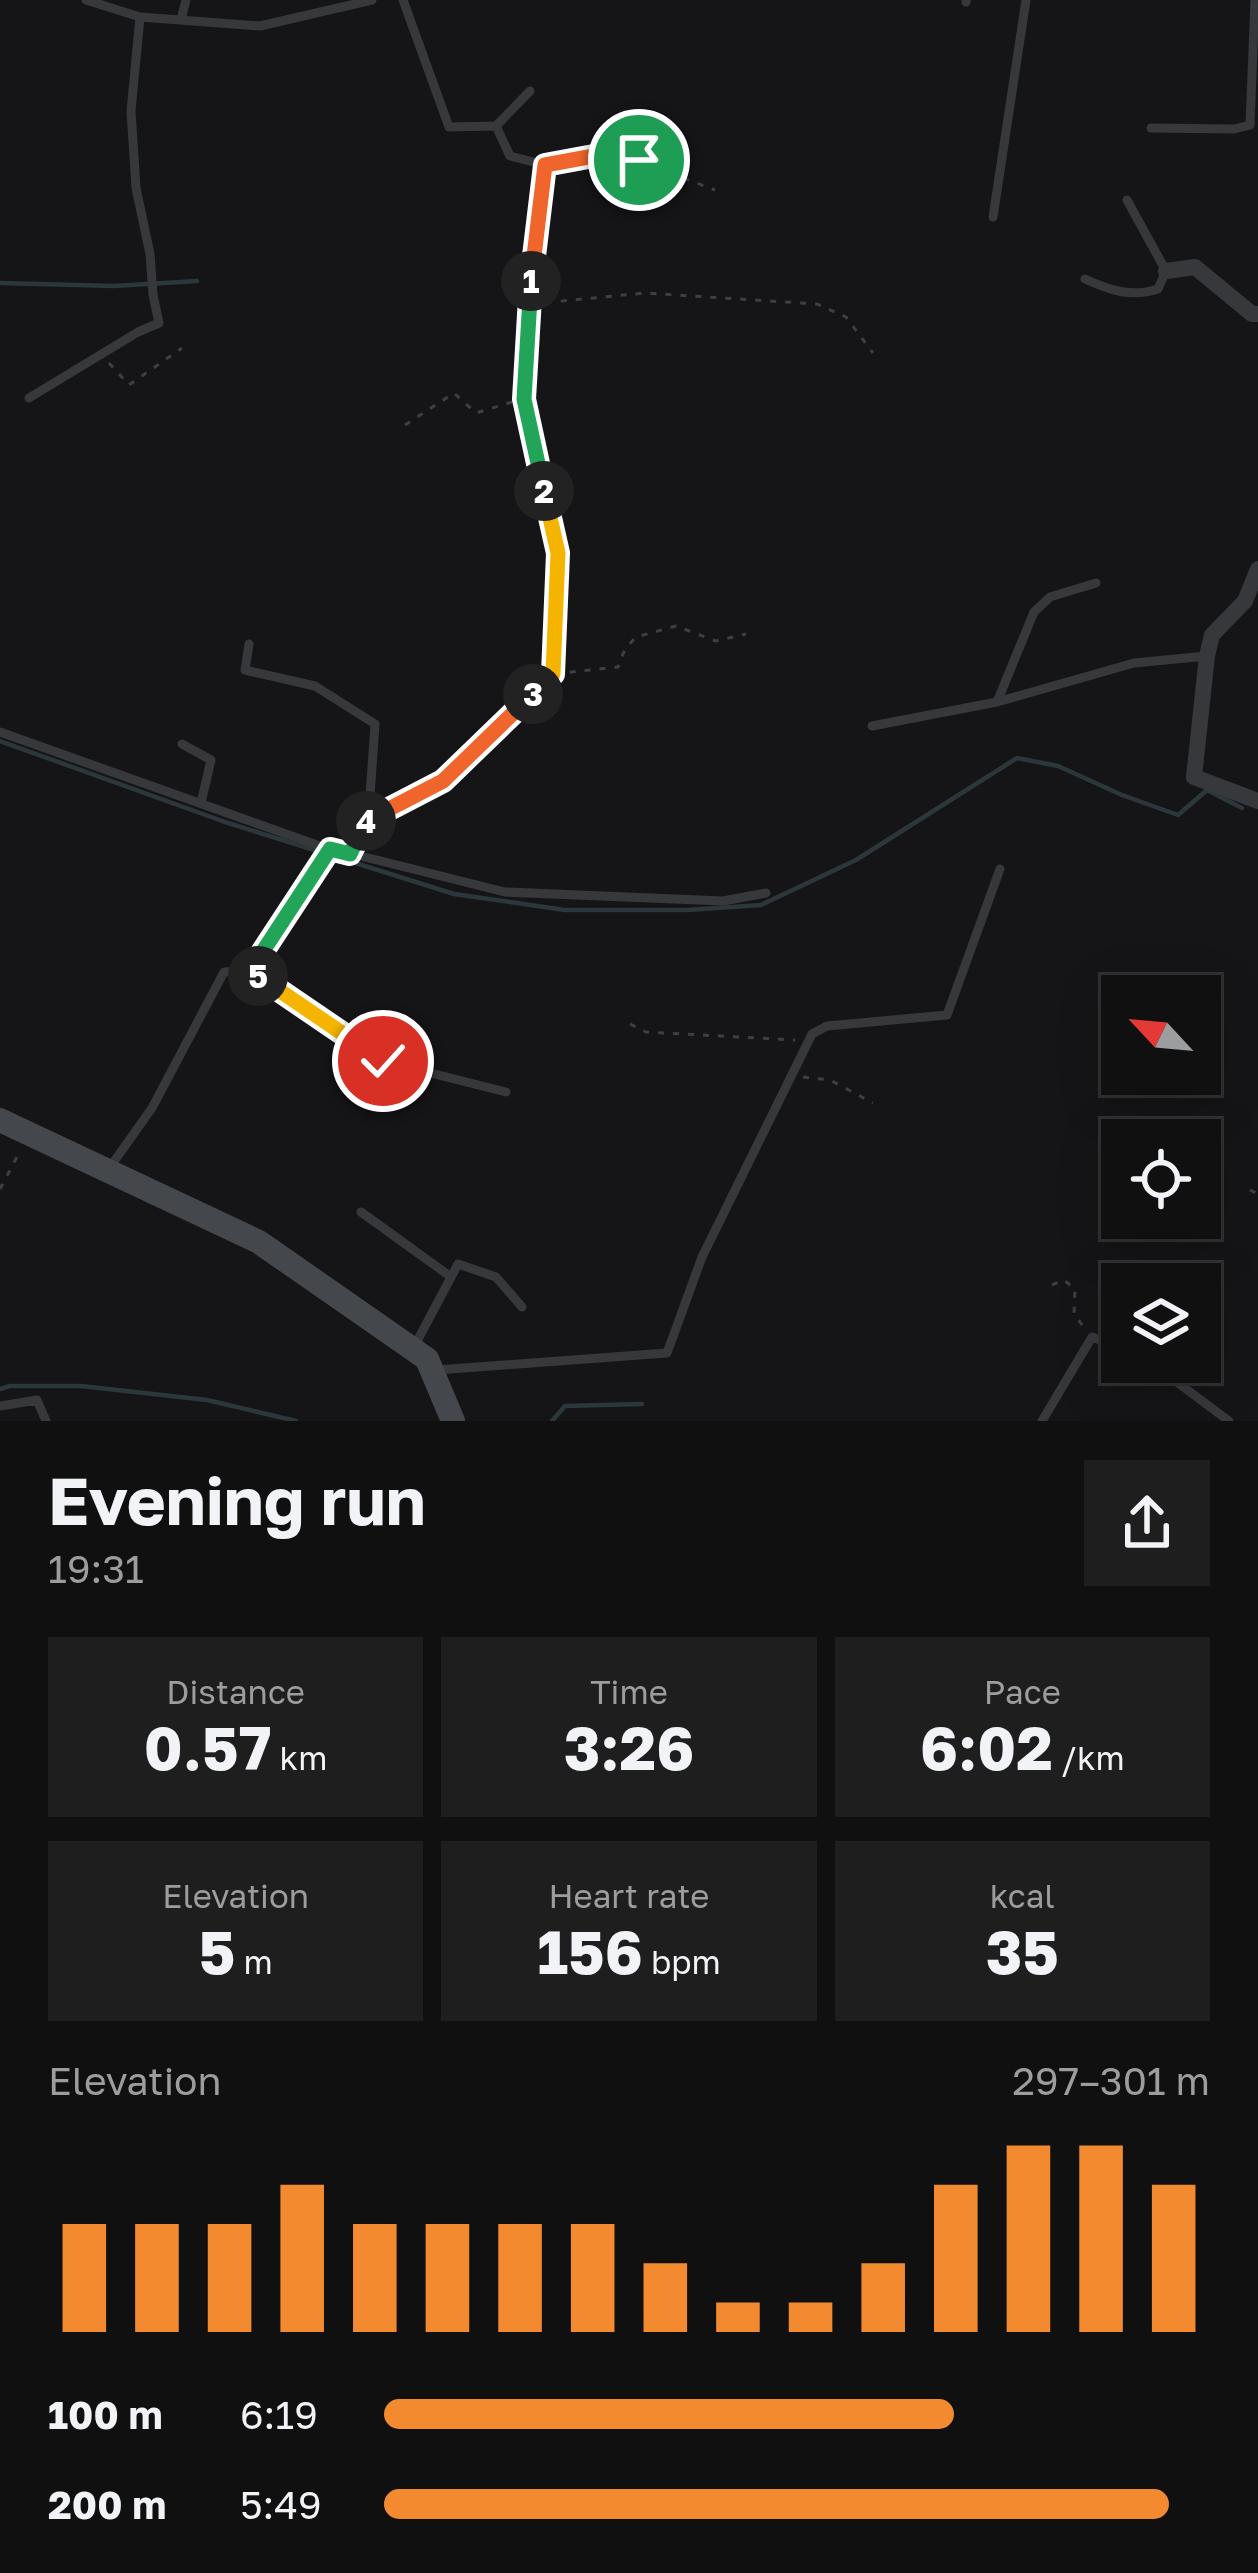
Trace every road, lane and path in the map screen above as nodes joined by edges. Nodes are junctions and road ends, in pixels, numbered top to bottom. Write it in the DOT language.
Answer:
graph roads {
  1 [pos="86,0"];
  2 [pos="186,0"];
  3 [pos="372,0"];
  4 [pos="403,0"];
  5 [pos="1026,0"];
  6 [pos="1255,0"];
  7 [pos="140,17"];
  8 [pos="181,20"];
  9 [pos="530,91"];
  10 [pos="496,126"];
  11 [pos="1150,128"];
  12 [pos="545,165"];
  13 [pos="715,190"];
  14 [pos="1127,200"];
  15 [pos="993,217"];
  16 [pos="1166,271"];
  17 [pos="1085,278"];
  18 [pos="528,304"];
  19 [pos="1258,314"];
  20 [pos="182,347"];
  21 [pos="873,352"];
  22 [pos="102,356"];
  23 [pos="29,398"];
  24 [pos="524,399"];
  25 [pos="405,425"];
  26 [pos="1258,568"];
  27 [pos="1096,583"];
  28 [pos="746,634"];
  29 [pos="249,644"];
  30 [pos="1207,656"];
  31 [pos="553,674"];
  32 [pos="997,702"];
  33 [pos="872,727"];
  34 [pos="0,731"];
  35 [pos="182,744"];
  36 [pos="1258,801"];
  37 [pos="201,802"];
  38 [pos="364,822"];
  39 [pos="330,849"];
  40 [pos="350,854"];
  41 [pos="1000,869"];
  42 [pos="766,892"];
  43 [pos="250,971"];
  44 [pos="630,1024"];
  45 [pos="808,1041"];
  46 [pos="791,1076"];
  47 [pos="506,1092"];
  48 [pos="873,1103"];
  49 [pos="0,1120"];
  50 [pos="29,1133"];
  51 [pos="108,1170"];
  52 [pos="0,1189"];
  53 [pos="1250,1190"];
  54 [pos="1258,1194"];
  55 [pos="362,1212"];
  56 [pos="451,1277"];
  57 [pos="1052,1285"];
  58 [pos="522,1307"];
  59 [pos="1092,1337"];
  60 [pos="1101,1340"];
  61 [pos="413,1349"];
  62 [pos="432,1370"];
  63 [pos="1178,1383"];
  64 [pos="0,1406"];
  65 [pos="46,1421"];
  66 [pos="453,1421"];
  67 [pos="1042,1421"];
  68 [pos="1229,1421"];
  1 -- 7 [label="lane"];
  2 -- 8 [label="lane"];
  3 -- 8 [label="lane"];
  4 -- 10 [label="lane"];
  5 -- 15 [label="lane"];
  6 -- 11 [label="lane"];
  7 -- 8 [label="lane"];
  7 -- 22 [label="lane"];
  9 -- 10 [label="lane"];
  10 -- 12 [label="lane"];
  12 -- 13 [label="path"];
  12 -- 18 [label="path"];
  14 -- 16 [label="lane"];
  16 -- 17 [label="lane"];
  16 -- 19 [label="street"];
  18 -- 21 [label="path"];
  18 -- 24 [label="path"];
  20 -- 22 [label="path"];
  22 -- 23 [label="lane"];
  24 -- 25 [label="path"];
  24 -- 31 [label="path"];
  26 -- 30 [label="street"];
  27 -- 32 [label="lane"];
  28 -- 31 [label="path"];
  29 -- 38 [label="lane"];
  30 -- 32 [label="lane"];
  30 -- 36 [label="street"];
  31 -- 38 [label="path"];
  32 -- 33 [label="lane"];
  34 -- 37 [label="lane"];
  35 -- 37 [label="lane"];
  37 -- 39 [label="lane"];
  38 -- 40 [label="lane"];
  39 -- 40 [label="lane"];
  39 -- 43 [label="lane"];
  40 -- 42 [label="lane"];
  41 -- 45 [label="lane"];
  43 -- 47 [label="lane"];
  43 -- 51 [label="lane"];
  44 -- 45 [label="path"];
  45 -- 46 [label="lane"];
  46 -- 48 [label="path"];
  46 -- 62 [label="lane"];
  49 -- 50 [label="street"];
  50 -- 51 [label="street"];
  50 -- 52 [label="path"];
  51 -- 61 [label="street"];
  53 -- 54 [label="path"];
  55 -- 56 [label="lane"];
  56 -- 58 [label="lane"];
  56 -- 61 [label="lane"];
  57 -- 59 [label="path"];
  59 -- 60 [label="lane"];
  59 -- 67 [label="lane"];
  61 -- 62 [label="street"];
  62 -- 66 [label="street"];
  63 -- 68 [label="lane"];
  64 -- 65 [label="lane"];
}
